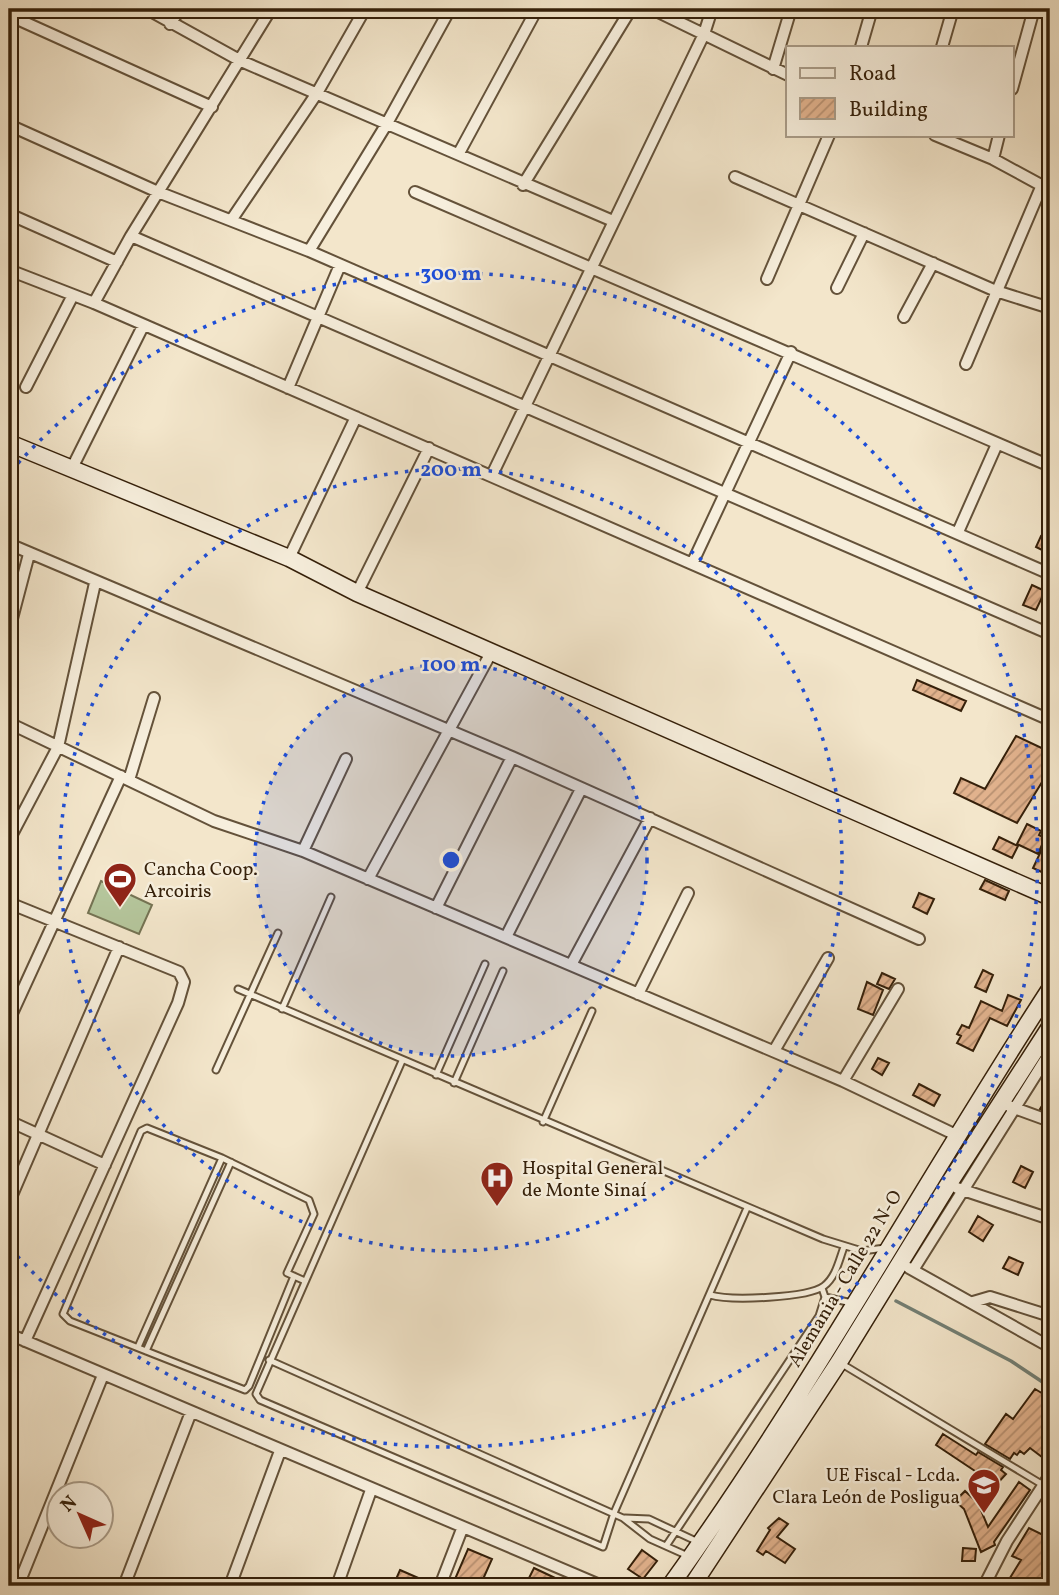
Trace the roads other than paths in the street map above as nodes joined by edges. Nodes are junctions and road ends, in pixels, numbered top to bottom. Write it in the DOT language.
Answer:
graph roads {
  1 [pos="147,9"];
  2 [pos="180,9"];
  3 [pos="271,9"];
  4 [pos="365,9"];
  5 [pos="450,9"];
  6 [pos="537,9"];
  7 [pos="631,9"];
  8 [pos="652,9"];
  9 [pos="712,9"];
  10 [pos="791,9"];
  11 [pos="872,9"];
  12 [pos="953,9"];
  13 [pos="1034,9"];
  14 [pos="9,19"];
  15 [pos="170,24"];
  16 [pos="704,34"];
  17 [pos="861,46"];
  18 [pos="942,46"];
  19 [pos="241,61"];
  20 [pos="773,69"];
  21 [pos="786,74"];
  22 [pos="1014,82"];
  23 [pos="317,93"];
  24 [pos="212,107"];
  25 [pos="9,125"];
  26 [pos="386,125"];
  27 [pos="829,136"];
  28 [pos="937,136"];
  29 [pos="999,136"];
  30 [pos="459,153"];
  31 [pos="993,159"];
  32 [pos="735,177"];
  33 [pos="523,185"];
  34 [pos="1046,188"];
  35 [pos="158,192"];
  36 [pos="415,192"];
  37 [pos="799,204"];
  38 [pos="9,214"];
  39 [pos="232,219"];
  40 [pos="613,221"];
  41 [pos="864,233"];
  42 [pos="131,236"];
  43 [pos="309,251"];
  44 [pos="117,262"];
  45 [pos="933,263"];
  46 [pos="340,265"];
  47 [pos="591,267"];
  48 [pos="9,270"];
  49 [pos="767,279"];
  50 [pos="837,288"];
  51 [pos="996,291"];
  52 [pos="73,295"];
  53 [pos="94,303"];
  54 [pos="1050,308"];
  55 [pos="904,317"];
  56 [pos="319,320"];
  57 [pos="143,326"];
  58 [pos="791,352"];
  59 [pos="549,356"];
  60 [pos="967,364"];
  61 [pos="26,387"];
  62 [pos="288,388"];
  63 [pos="524,407"];
  64 [pos="356,417"];
  65 [pos="9,443"];
  66 [pos="751,443"];
  67 [pos="997,444"];
  68 [pos="429,448"];
  69 [pos="1050,466"];
  70 [pos="71,470"];
  71 [pos="492,475"];
  72 [pos="726,494"];
  73 [pos="958,532"];
  74 [pos="9,544"];
  75 [pos="29,554"];
  76 [pos="289,558"];
  77 [pos="692,564"];
  78 [pos="1050,574"];
  79 [pos="95,583"];
  80 [pos="357,593"];
  81 [pos="9,630"];
  82 [pos="1050,634"];
  83 [pos="492,651"];
  84 [pos="154,698"];
  85 [pos="1050,720"];
  86 [pos="9,723"];
  87 [pos="449,730"];
  88 [pos="58,747"];
  89 [pos="512,757"];
  90 [pos="346,759"];
  91 [pos="125,778"];
  92 [pos="581,789"];
  93 [pos="650,818"];
  94 [pos="9,840"];
  95 [pos="303,851"];
  96 [pos="368,879"];
  97 [pos="688,893"];
  98 [pos="331,897"];
  99 [pos="1050,897"];
  100 [pos="9,903"];
  101 [pos="436,908"];
  102 [pos="52,922"];
  103 [pos="278,933"];
  104 [pos="506,937"];
  105 [pos="919,939"];
  106 [pos="119,947"];
  107 [pos="828,958"];
  108 [pos="485,964"];
  109 [pos="571,965"];
  110 [pos="503,971"];
  111 [pos="238,989"];
  112 [pos="898,989"];
  113 [pos="1050,989"];
  114 [pos="638,994"];
  115 [pos="250,995"];
  116 [pos="282,1009"];
  117 [pos="592,1011"];
  118 [pos="9,1020"];
  119 [pos="1050,1027"];
  120 [pos="774,1051"];
  121 [pos="1050,1052"];
  122 [pos="402,1061"];
  123 [pos="216,1070"];
  124 [pos="436,1075"];
  125 [pos="843,1081"];
  126 [pos="454,1083"];
  127 [pos="1007,1105"];
  128 [pos="9,1121"];
  129 [pos="1050,1121"];
  130 [pos="543,1122"];
  131 [pos="38,1134"];
  132 [pos="956,1135"];
  133 [pos="222,1158"];
  134 [pos="230,1162"];
  135 [pos="105,1164"];
  136 [pos="955,1188"];
  137 [pos="9,1202"];
  138 [pos="747,1208"];
  139 [pos="1050,1219"];
  140 [pos="844,1247"];
  141 [pos="889,1247"];
  142 [pos="907,1266"];
  143 [pos="295,1276"];
  144 [pos="305,1281"];
  145 [pos="822,1288"];
  146 [pos="710,1295"];
  147 [pos="825,1297"];
  148 [pos="973,1302"];
  149 [pos="855,1304"];
  150 [pos="1050,1316"];
  151 [pos="9,1336"];
  152 [pos="25,1341"];
  153 [pos="138,1347"];
  154 [pos="1050,1347"];
  155 [pos="146,1351"];
  156 [pos="269,1360"];
  157 [pos="839,1362"];
  158 [pos="103,1375"];
  159 [pos="191,1412"];
  160 [pos="280,1451"];
  161 [pos="1050,1475"];
  162 [pos="1047,1488"];
  163 [pos="372,1490"];
  164 [pos="614,1513"];
  165 [pos="623,1518"];
  166 [pos="462,1529"];
  167 [pos="675,1531"];
  168 [pos="700,1543"];
  169 [pos="666,1546"];
  170 [pos="691,1558"];
  171 [pos="18,1586"];
  172 [pos="124,1586"];
  173 [pos="230,1586"];
  174 [pos="337,1586"];
  175 [pos="440,1586"];
  176 [pos="602,1586"];
  177 [pos="670,1586"];
  178 [pos="692,1586"];
  179 [pos="984,1586"];
  1 -- 15 [label="street"];
  2 -- 15 [label="street"];
  3 -- 19 [label="street"];
  4 -- 23 [label="street"];
  5 -- 26 [label="street"];
  6 -- 30 [label="street"];
  7 -- 33 [label="street"];
  8 -- 16 [label="street"];
  9 -- 16 [label="street"];
  10 -- 20 [label="street"];
  11 -- 17 [label="street"];
  12 -- 18 [label="street"];
  13 -- 22 [label="street"];
  14 -- 24 [label="street"];
  15 -- 19 [label="street"];
  16 -- 20 [label="street"];
  16 -- 40 [label="street"];
  19 -- 23 [label="street"];
  19 -- 24 [label="street"];
  20 -- 21 [label="street"];
  23 -- 26 [label="street"];
  23 -- 39 [label="street"];
  24 -- 35 [label="street"];
  25 -- 35 [label="street"];
  26 -- 30 [label="street"];
  26 -- 43 [label="street"];
  27 -- 37 [label="street"];
  28 -- 31 [label="street"];
  29 -- 31 [label="street"];
  30 -- 33 [label="street"];
  31 -- 34 [label="street"];
  32 -- 37 [label="street"];
  33 -- 40 [label="street"];
  34 -- 51 [label="street"];
  35 -- 39 [label="street"];
  35 -- 42 [label="street"];
  36 -- 47 [label="street"];
  37 -- 41 [label="street"];
  37 -- 49 [label="street"];
  38 -- 44 [label="street"];
  39 -- 43 [label="street"];
  40 -- 47 [label="street"];
  41 -- 45 [label="street"];
  41 -- 50 [label="street"];
  42 -- 44 [label="street"];
  42 -- 56 [label="street"];
  43 -- 46 [label="street"];
  44 -- 53 [label="street"];
  45 -- 51 [label="street"];
  45 -- 55 [label="street"];
  46 -- 56 [label="street"];
  46 -- 59 [label="street"];
  47 -- 58 [label="street"];
  47 -- 59 [label="street"];
  48 -- 52 [label="street"];
  51 -- 54 [label="street"];
  51 -- 60 [label="street"];
  52 -- 53 [label="street"];
  52 -- 61 [label="street"];
  53 -- 57 [label="street"];
  56 -- 62 [label="street"];
  56 -- 63 [label="street"];
  57 -- 62 [label="street"];
  57 -- 70 [label="street"];
  58 -- 66 [label="street"];
  58 -- 67 [label="street"];
  59 -- 63 [label="street"];
  59 -- 66 [label="street"];
  62 -- 64 [label="street"];
  63 -- 71 [label="street"];
  63 -- 72 [label="street"];
  64 -- 68 [label="street"];
  64 -- 76 [label="street"];
  65 -- 70 [label="street"];
  66 -- 72 [label="street"];
  66 -- 73 [label="street"];
  67 -- 69 [label="street"];
  67 -- 73 [label="street"];
  68 -- 71 [label="street"];
  68 -- 80 [label="street"];
  70 -- 76 [label="street"];
  71 -- 77 [label="street"];
  72 -- 77 [label="street"];
  72 -- 82 [label="street"];
  73 -- 78 [label="street"];
  74 -- 75 [label="street"];
  75 -- 79 [label="street"];
  75 -- 81 [label="street"];
  76 -- 80 [label="street"];
  77 -- 85 [label="street"];
  79 -- 87 [label="street"];
  79 -- 88 [label="street"];
  80 -- 83 [label="street"];
  83 -- 87 [label="street"];
  83 -- 99 [label="street"];
  84 -- 91 [label="street"];
  86 -- 88 [label="street"];
  87 -- 89 [label="street"];
  87 -- 96 [label="street"];
  88 -- 91 [label="street"];
  88 -- 94 [label="street"];
  89 -- 92 [label="street"];
  89 -- 101 [label="street"];
  90 -- 95 [label="street"];
  91 -- 95 [label="street"];
  91 -- 102 [label="street"];
  92 -- 93 [label="street"];
  92 -- 104 [label="street"];
  93 -- 105 [label="street"];
  93 -- 109 [label="street"];
  95 -- 96 [label="street"];
  96 -- 101 [label="street"];
  97 -- 114 [label="street"];
  98 -- 116 [label="lane"];
  100 -- 102 [label="street"];
  101 -- 104 [label="street"];
  102 -- 106 [label="street"];
  102 -- 118 [label="street"];
  103 -- 115 [label="lane"];
  104 -- 109 [label="street"];
  106 -- 131 [label="street"];
  106 -- 135 [label="street"];
  107 -- 120 [label="street"];
  108 -- 124 [label="lane"];
  109 -- 114 [label="street"];
  110 -- 126 [label="lane"];
  111 -- 115 [label="lane"];
  112 -- 125 [label="street"];
  113 -- 132 [label="street, Alemania - Calle 22 N-O"];
  114 -- 120 [label="street"];
  115 -- 116 [label="lane"];
  115 -- 123 [label="lane"];
  116 -- 122 [label="lane"];
  117 -- 130 [label="lane"];
  119 -- 127 [label="street, Alemania - Calle 22 N-O"];
  120 -- 125 [label="street"];
  121 -- 127 [label="street"];
  122 -- 124 [label="lane"];
  122 -- 144 [label="lane"];
  124 -- 126 [label="lane"];
  125 -- 132 [label="street"];
  126 -- 130 [label="lane"];
  127 -- 129 [label="street"];
  127 -- 136 [label="street, Alemania - Calle 22 N-O"];
  128 -- 131 [label="street"];
  130 -- 138 [label="lane"];
  131 -- 135 [label="street"];
  131 -- 137 [label="street"];
  132 -- 141 [label="street, Alemania - Calle 22 N-O"];
  133 -- 134 [label="lane"];
  133 -- 153 [label="lane"];
  133 -- 153 [label="lane"];
  134 -- 143 [label="lane"];
  134 -- 155 [label="lane"];
  135 -- 152 [label="street"];
  136 -- 139 [label="street"];
  136 -- 142 [label="street, Alemania - Calle 22 N-O"];
  138 -- 140 [label="lane"];
  138 -- 146 [label="lane"];
  140 -- 141 [label="lane"];
  140 -- 145 [label="lane"];
  141 -- 149 [label="street, Alemania - Calle 22 N-O"];
  142 -- 148 [label="street"];
  142 -- 157 [label="street, Alemania - Calle 22 N-O"];
  143 -- 144 [label="lane"];
  143 -- 155 [label="lane"];
  144 -- 156 [label="lane"];
  145 -- 146 [label="lane"];
  145 -- 147 [label="lane"];
  146 -- 164 [label="lane"];
  147 -- 149 [label="lane"];
  147 -- 167 [label="lane"];
  148 -- 150 [label="street"];
  148 -- 154 [label="street"];
  149 -- 168 [label="street, Alemania - Calle 22 N-O"];
  151 -- 152 [label="street"];
  152 -- 158 [label="street"];
  153 -- 155 [label="lane"];
  156 -- 164 [label="lane"];
  156 -- 164 [label="lane"];
  157 -- 162 [label="lane"];
  157 -- 178 [label="street, Alemania - Calle 22 N-O"];
  158 -- 159 [label="street"];
  158 -- 171 [label="street"];
  159 -- 160 [label="street"];
  159 -- 172 [label="street"];
  160 -- 163 [label="street"];
  160 -- 173 [label="street"];
  161 -- 162 [label="street"];
  162 -- 179 [label="street"];
  163 -- 166 [label="street"];
  163 -- 174 [label="street"];
  164 -- 165 [label="lane"];
  165 -- 167 [label="lane"];
  165 -- 169 [label="lane"];
  166 -- 175 [label="street"];
  166 -- 176 [label="street"];
  167 -- 168 [label="lane"];
  167 -- 169 [label="lane"];
  168 -- 170 [label="street, Alemania - Calle 22 N-O"];
  169 -- 170 [label="lane"];
  170 -- 177 [label="street, Alemania - Calle 22 N-O"];
}
